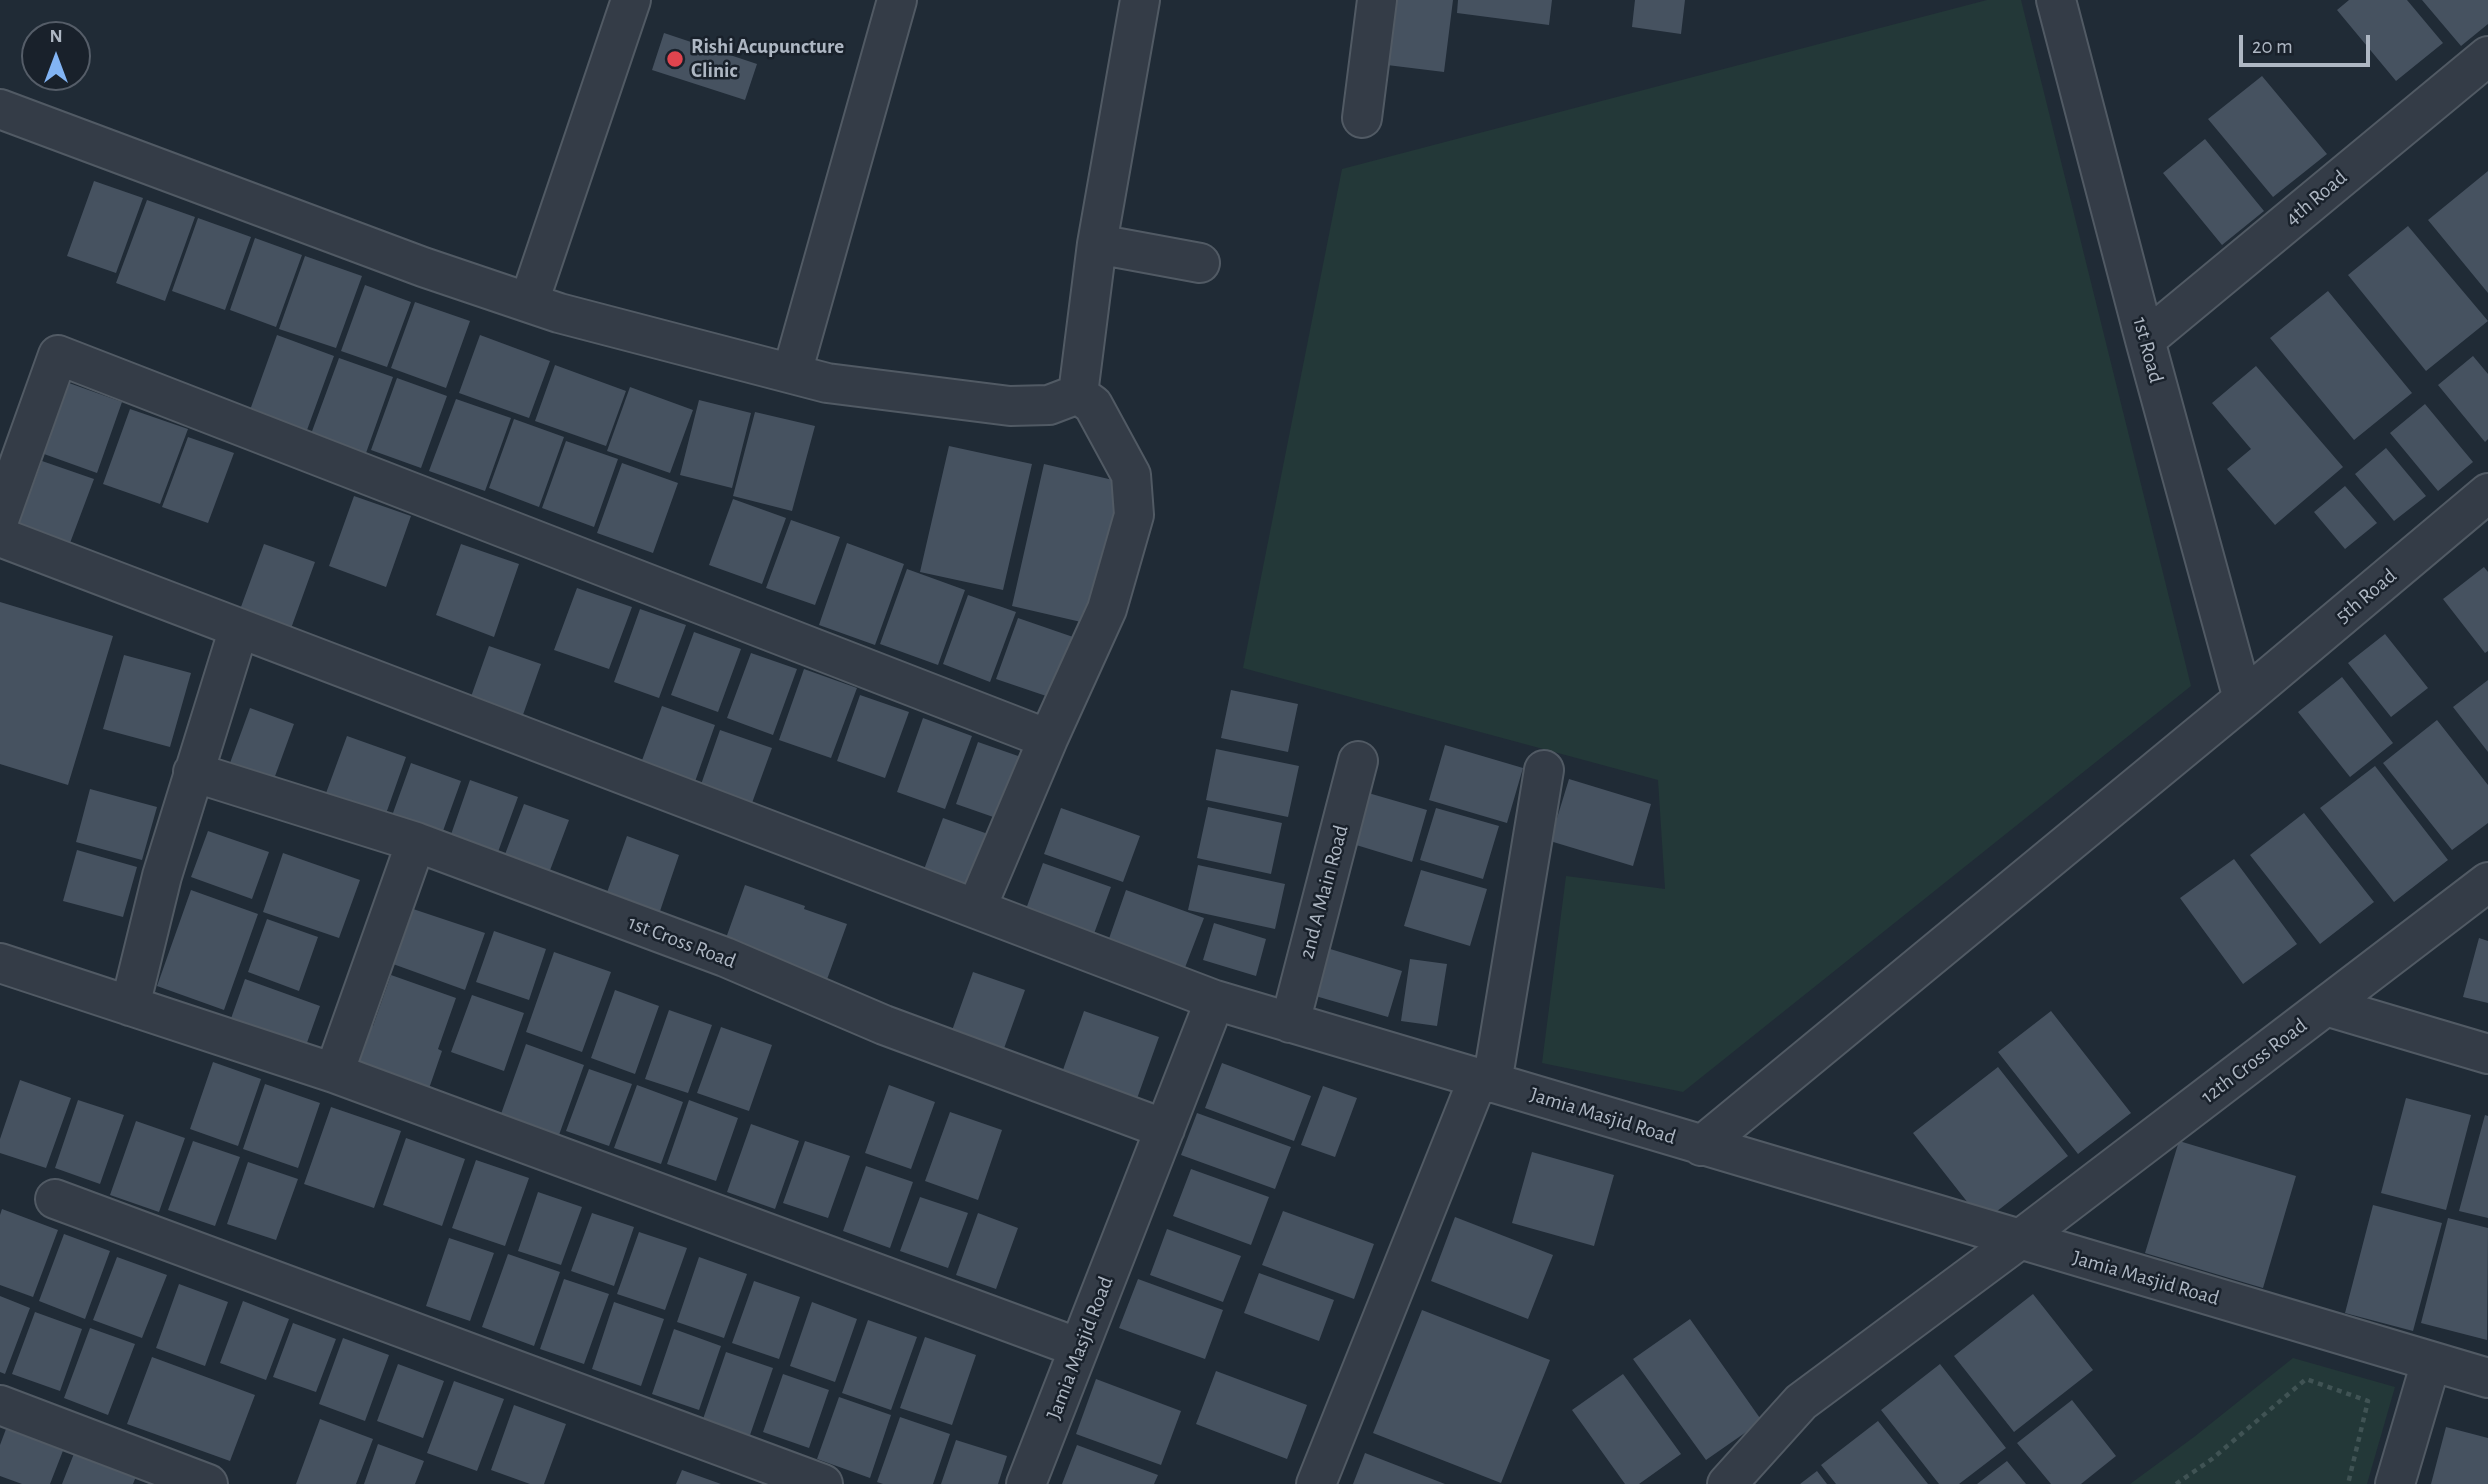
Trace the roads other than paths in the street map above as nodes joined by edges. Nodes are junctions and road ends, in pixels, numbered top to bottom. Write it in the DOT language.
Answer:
graph roads {
  1 [pos="631,0"];
  2 [pos="897,0"];
  3 [pos="1140,0"];
  4 [pos="1377,0"];
  5 [pos="2056,0"];
  6 [pos="2488,56"];
  7 [pos="0,109"];
  8 [pos="1362,118"];
  9 [pos="1097,244"];
  10 [pos="1200,263"];
  11 [pos="528,302"];
  12 [pos="2145,340"];
  13 [pos="792,373"];
  14 [pos="1078,394"];
  15 [pos="2488,492"];
  16 [pos="0,517"];
  17 [pos="0,537"];
  18 [pos="239,628"];
  19 [pos="2243,699"];
  20 [pos="1048,739"];
  21 [pos="1358,761"];
  22 [pos="1544,770"];
  23 [pos="193,772"];
  24 [pos="416,842"];
  25 [pos="2488,881"];
  26 [pos="976,909"];
  27 [pos="0,963"];
  28 [pos="1215,1000"];
  29 [pos="130,1006"];
  30 [pos="2326,1006"];
  31 [pos="1290,1023"];
  32 [pos="2488,1054"];
  33 [pos="334,1073"];
  34 [pos="1485,1081"];
  35 [pos="1165,1129"];
  36 [pos="1701,1146"];
  37 [pos="55,1199"];
  38 [pos="2020,1240"];
  39 [pos="1079,1348"];
  40 [pos="2431,1362"];
  41 [pos="2488,1378"];
  42 [pos="0,1405"];
  43 [pos="208,1484"];
  44 [pos="823,1484"];
  45 [pos="1026,1484"];
  46 [pos="1316,1484"];
  47 [pos="1727,1484"];
  48 [pos="2395,1484"];
  1 -- 11 [label="street"];
  2 -- 13 [label="street"];
  3 -- 9 [label="street"];
  4 -- 8 [label="street"];
  5 -- 12 [label="street, 1st Road"];
  6 -- 12 [label="street, 4th Road"];
  7 -- 11 [label="street"];
  9 -- 10 [label="street"];
  9 -- 14 [label="street"];
  11 -- 13 [label="street"];
  12 -- 19 [label="street, 1st Road"];
  13 -- 14 [label="street"];
  14 -- 20 [label="street"];
  15 -- 19 [label="street, 5th Road"];
  16 -- 20 [label="street"];
  17 -- 18 [label="street"];
  18 -- 23 [label="street"];
  18 -- 26 [label="street"];
  19 -- 36 [label="street, 5th Road"];
  20 -- 26 [label="street"];
  21 -- 31 [label="street, 2nd A Main Road"];
  22 -- 34 [label="street"];
  23 -- 24 [label="street, 1st Cross Road"];
  23 -- 29 [label="street"];
  24 -- 33 [label="street"];
  24 -- 35 [label="street, 1st Cross Road"];
  25 -- 30 [label="street, 12th Cross Road"];
  26 -- 28 [label="street"];
  27 -- 29 [label="street"];
  28 -- 31 [label="street, Jamia Masjid Road"];
  28 -- 35 [label="street, Jamia Masjid Road"];
  29 -- 33 [label="street"];
  30 -- 32 [label="street"];
  30 -- 38 [label="street, 12th Cross Road"];
  31 -- 34 [label="street, Jamia Masjid Road"];
  33 -- 39 [label="street"];
  34 -- 36 [label="street, Jamia Masjid Road"];
  34 -- 46 [label="street"];
  35 -- 39 [label="street, Jamia Masjid Road"];
  36 -- 38 [label="street, Jamia Masjid Road"];
  37 -- 44 [label="street"];
  38 -- 40 [label="street, Jamia Masjid Road"];
  38 -- 47 [label="street, 12th Cross Road"];
  39 -- 45 [label="street, Jamia Masjid Road"];
  40 -- 41 [label="street, Jamia Masjid Road"];
  40 -- 48 [label="street"];
  42 -- 43 [label="street"];
}
